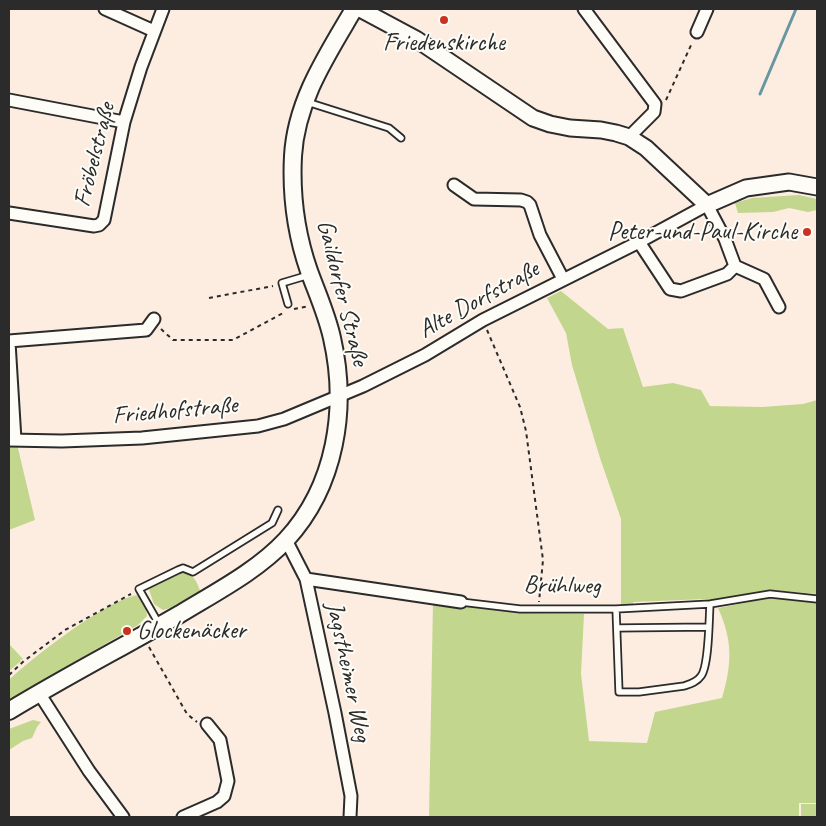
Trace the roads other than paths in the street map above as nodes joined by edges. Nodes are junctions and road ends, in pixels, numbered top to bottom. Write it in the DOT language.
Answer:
graph roads {
  1 [pos="105,9"];
  2 [pos="164,9"];
  3 [pos="354,9"];
  4 [pos="360,9"];
  5 [pos="584,9"];
  6 [pos="707,9"];
  7 [pos="154,31"];
  8 [pos="697,32"];
  9 [pos="9,100"];
  10 [pos="305,101"];
  11 [pos="124,122"];
  12 [pos="629,137"];
  13 [pos="401,138"];
  14 [pos="454,185"];
  15 [pos="817,187"];
  16 [pos="707,204"];
  17 [pos="9,214"];
  18 [pos="639,242"];
  19 [pos="736,266"];
  20 [pos="310,275"];
  21 [pos="563,279"];
  22 [pos="288,304"];
  23 [pos="779,307"];
  24 [pos="154,319"];
  25 [pos="9,342"];
  26 [pos="10,377"];
  27 [pos="340,396"];
  28 [pos="12,440"];
  29 [pos="278,510"];
  30 [pos="286,540"];
  31 [pos="306,579"];
  32 [pos="817,599"];
  33 [pos="461,602"];
  34 [pos="710,604"];
  35 [pos="616,609"];
  36 [pos="160,626"];
  37 [pos="709,627"];
  38 [pos="617,628"];
  39 [pos="39,693"];
  40 [pos="9,712"];
  41 [pos="207,724"];
  42 [pos="353,814"];
  43 [pos="123,817"];
  44 [pos="183,817"];
  1 -- 7 [label="street"];
  2 -- 7 [label="street, Fröbelstraße"];
  3 -- 10 [label="main road, Gaildorfer Straße"];
  4 -- 12 [label="street"];
  5 -- 12 [label="street"];
  6 -- 8 [label="street"];
  7 -- 11 [label="street, Fröbelstraße"];
  9 -- 11 [label="street"];
  10 -- 13 [label="lane"];
  10 -- 20 [label="main road, Gaildorfer Straße"];
  11 -- 17 [label="street, Fröbelstraße"];
  12 -- 16 [label="street"];
  14 -- 21 [label="street"];
  15 -- 16 [label="street"];
  16 -- 18 [label="street, Alte Dorfstraße"];
  16 -- 19 [label="street"];
  18 -- 19 [label="street"];
  18 -- 21 [label="street, Alte Dorfstraße"];
  19 -- 23 [label="street"];
  20 -- 22 [label="lane"];
  20 -- 27 [label="main road, Gaildorfer Straße"];
  21 -- 27 [label="street, Alte Dorfstraße"];
  24 -- 25 [label="street"];
  25 -- 26 [label="street"];
  26 -- 28 [label="street"];
  27 -- 28 [label="street, Friedhofstraße"];
  27 -- 30 [label="main road, Gaildorfer Straße"];
  29 -- 36 [label="lane"];
  30 -- 31 [label="street, Jagstheimer Weg"];
  30 -- 36 [label="main road, Gaildorfer Straße"];
  31 -- 33 [label="street, Brühlweg"];
  31 -- 42 [label="street, Jagstheimer Weg"];
  32 -- 34 [label="lane, Brühlweg"];
  33 -- 35 [label="lane, Brühlweg"];
  34 -- 35 [label="lane, Brühlweg"];
  34 -- 37 [label="lane"];
  35 -- 38 [label="lane"];
  36 -- 39 [label="main road, Gaildorfer Straße"];
  37 -- 38 [label="lane"];
  37 -- 38 [label="lane"];
  39 -- 40 [label="main road, Gaildorfer Straße"];
  39 -- 43 [label="street"];
  41 -- 44 [label="street"];
}
